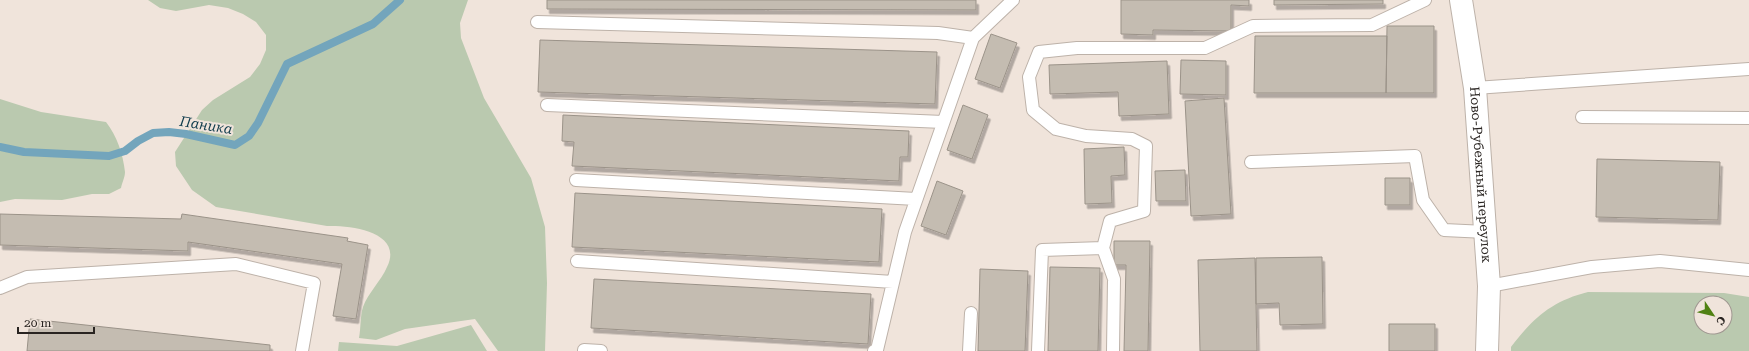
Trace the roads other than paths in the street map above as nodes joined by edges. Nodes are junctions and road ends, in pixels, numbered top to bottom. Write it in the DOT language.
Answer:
graph roads {
  1 [pos="1013,0"];
  2 [pos="1425,0"];
  3 [pos="1461,0"];
  4 [pos="537,22"];
  5 [pos="973,38"];
  6 [pos="1749,69"];
  7 [pos="1475,88"];
  8 [pos="547,105"];
  9 [pos="1582,117"];
  10 [pos="1749,118"];
  11 [pos="943,122"];
  12 [pos="1251,162"];
  13 [pos="576,180"];
  14 [pos="916,199"];
  15 [pos="1486,232"];
  16 [pos="1103,248"];
  17 [pos="577,260"];
  18 [pos="1749,270"];
  19 [pos="893,282"];
  20 [pos="1489,286"];
  21 [pos="0,288"];
  22 [pos="971,313"];
  23 [pos="584,350"];
  24 [pos="302,351"];
  25 [pos="601,351"];
  26 [pos="874,351"];
  27 [pos="969,351"];
  28 [pos="1038,351"];
  29 [pos="1113,351"];
  30 [pos="1487,351"];
  1 -- 5 [label="lane"];
  2 -- 16 [label="lane"];
  3 -- 7 [label="street, Ново-Рубежный переулок"];
  4 -- 5 [label="lane"];
  5 -- 11 [label="lane"];
  6 -- 7 [label="lane"];
  7 -- 15 [label="street, Ново-Рубежный переулок"];
  8 -- 11 [label="lane"];
  9 -- 10 [label="lane"];
  11 -- 14 [label="lane"];
  12 -- 15 [label="lane"];
  13 -- 14 [label="lane"];
  14 -- 19 [label="lane"];
  15 -- 20 [label="street, Ново-Рубежный переулок"];
  16 -- 28 [label="lane"];
  16 -- 29 [label="lane"];
  17 -- 19 [label="lane"];
  18 -- 20 [label="lane"];
  19 -- 26 [label="lane"];
  20 -- 30 [label="street, Ново-Рубежный переулок"];
  21 -- 24 [label="lane"];
  22 -- 27 [label="lane"];
  23 -- 25 [label="lane"];
}
